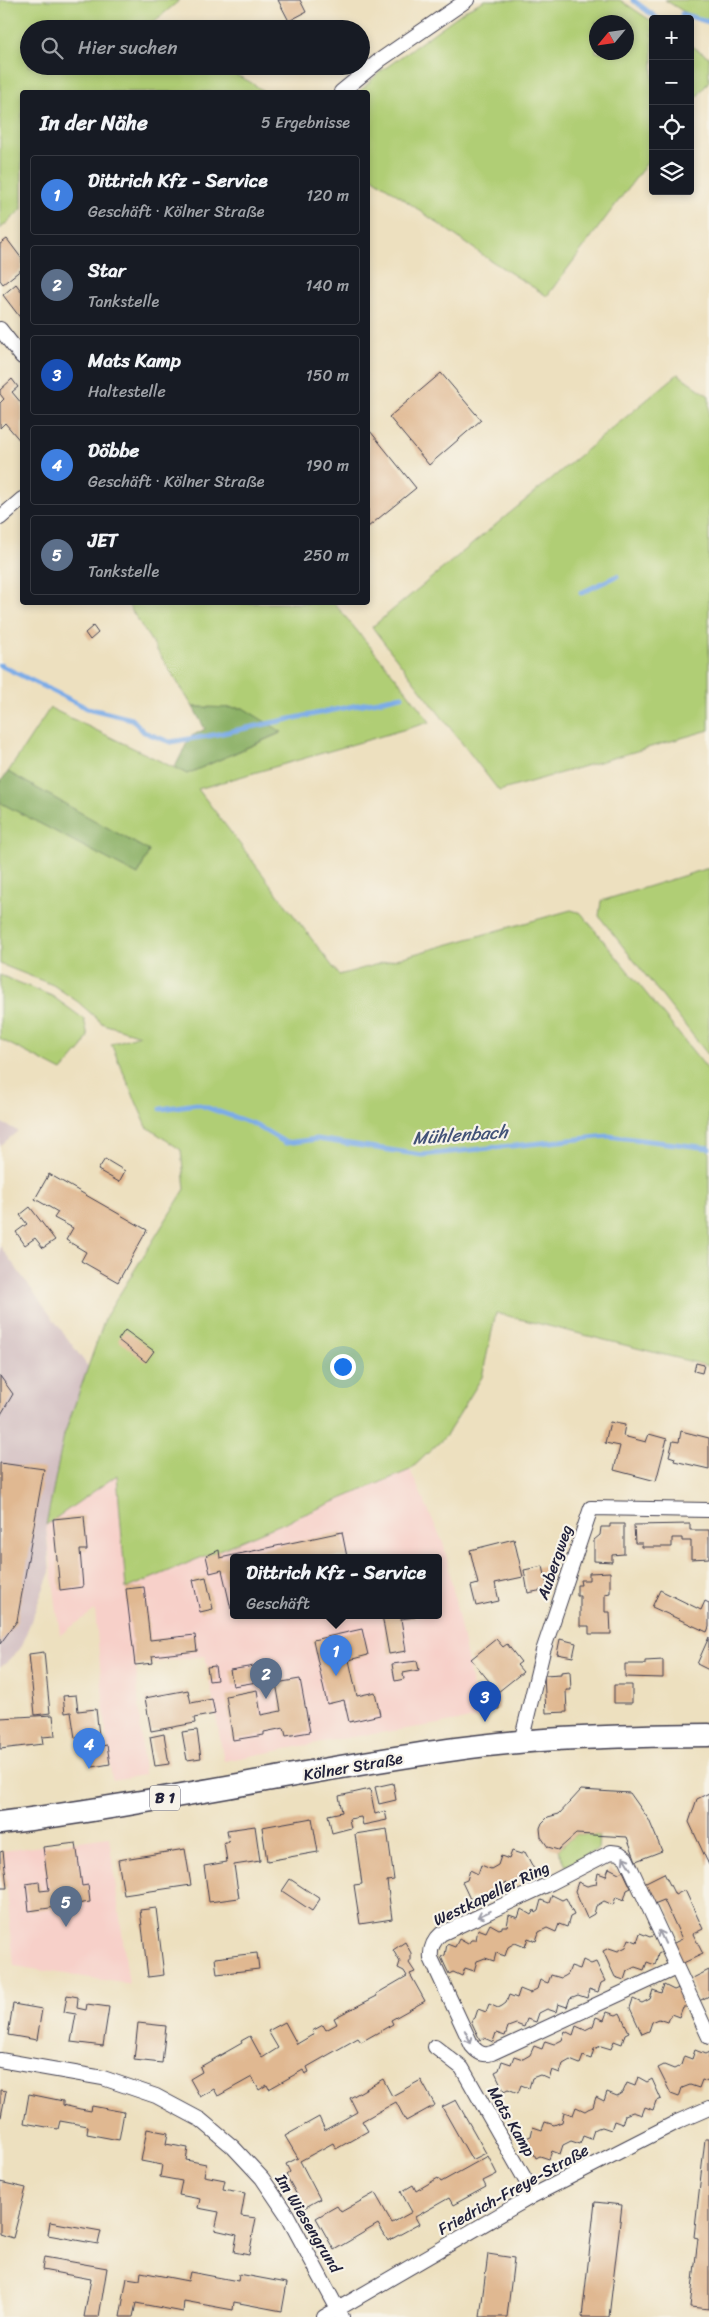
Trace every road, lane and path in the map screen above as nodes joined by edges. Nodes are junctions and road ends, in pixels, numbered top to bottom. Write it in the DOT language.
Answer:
graph roads {
  1 [pos="467,0"];
  2 [pos="370,68"];
  3 [pos="362,75"];
  4 [pos="343,90"];
  5 [pos="0,329"];
  6 [pos="20,354"];
  7 [pos="20,501"];
  8 [pos="0,518"];
  9 [pos="709,1510"];
  10 [pos="709,1734"];
  11 [pos="521,1742"];
  12 [pos="0,1823"];
  13 [pos="676,1968"];
  14 [pos="709,2037"];
  15 [pos="435,2047"];
  16 [pos="0,2060"];
  17 [pos="709,2108"];
  18 [pos="534,2195"];
  19 [pos="340,2313"];
  20 [pos="324,2317"];
  1 -- 2 [label="street"];
  3 -- 4 [label="street"];
  5 -- 6 [label="street"];
  7 -- 8 [label="street"];
  9 -- 11 [label="street, Aubergweg"];
  10 -- 11 [label="main road, Kölner Straße / B 1"];
  11 -- 12 [label="main road, Kölner Straße / B 1"];
  13 -- 13 [label="street, Westkapeller Ring, one-way"];
  13 -- 14 [label="street, Westkapeller Ring"];
  15 -- 18 [label="street, Mats Kamp"];
  16 -- 19 [label="street, Im Wiesengrund"];
  17 -- 18 [label="street, Friedrich-Freye-Straße"];
  18 -- 19 [label="street, Friedrich-Freye-Straße"];
  19 -- 20 [label="street, Friedrich-Freye-Straße"];
}
